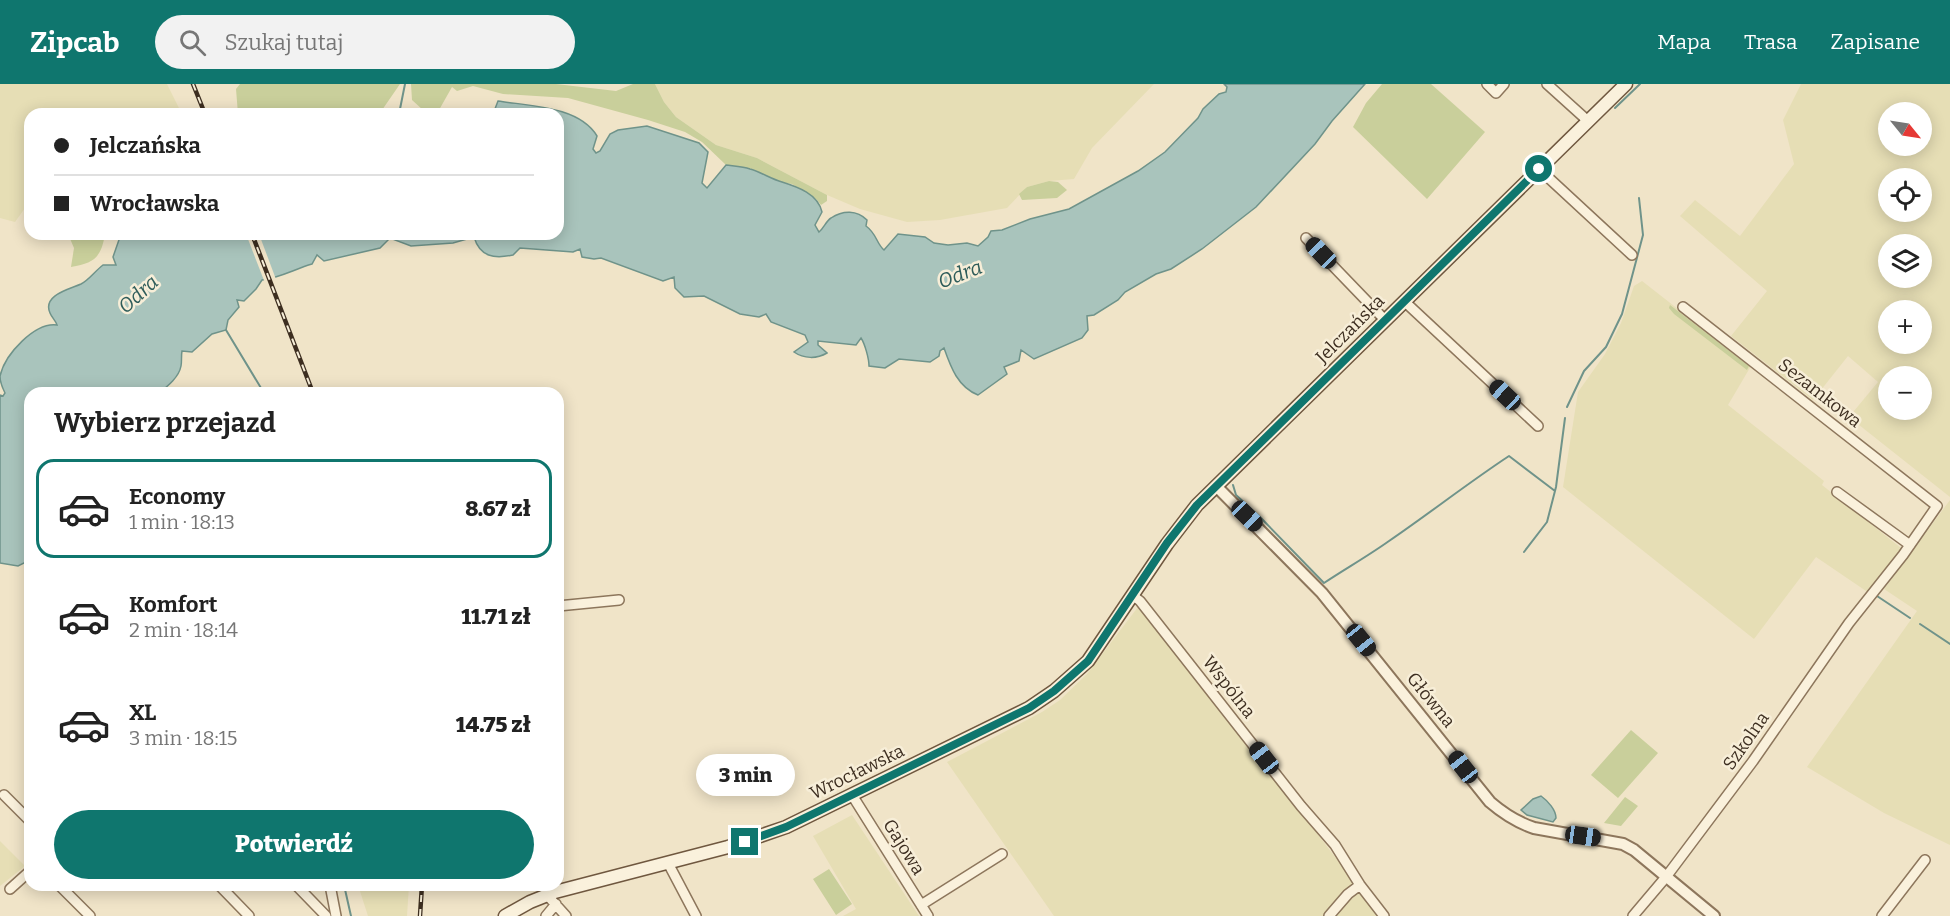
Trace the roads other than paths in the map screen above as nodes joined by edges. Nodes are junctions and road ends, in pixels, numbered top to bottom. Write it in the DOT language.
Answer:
graph roads {
  1 [pos="1487,84"];
  2 [pos="1504,84"];
  3 [pos="1547,84"];
  4 [pos="1626,84"];
  5 [pos="1588,121"];
  6 [pos="1539,169"];
  7 [pos="1306,238"];
  8 [pos="1632,255"];
  9 [pos="1404,301"];
  10 [pos="1683,307"];
  11 [pos="1385,320"];
  12 [pos="1538,426"];
  13 [pos="1216,486"];
  14 [pos="1837,492"];
  15 [pos="1937,506"];
  16 [pos="1910,545"];
  17 [pos="1132,595"];
  18 [pos="619,600"];
  19 [pos="564,605"];
  20 [pos="1119,616"];
  21 [pos="4,795"];
  22 [pos="852,795"];
  23 [pos="24,814"];
  24 [pos="1002,854"];
  25 [pos="1925,860"];
  26 [pos="668,863"];
  27 [pos="24,876"];
  28 [pos="1666,876"];
  29 [pos="1360,885"];
  30 [pos="10,889"];
  31 [pos="65,891"];
  32 [pos="225,891"];
  33 [pos="302,891"];
  34 [pos="331,891"];
  35 [pos="553,894"];
  36 [pos="921,905"];
  37 [pos="90,916"];
  38 [pos="249,916"];
  39 [pos="326,916"];
  40 [pos="336,916"];
  41 [pos="505,916"];
  42 [pos="546,916"];
  43 [pos="566,916"];
  44 [pos="696,916"];
  45 [pos="928,916"];
  46 [pos="1329,916"];
  47 [pos="1384,916"];
  48 [pos="1633,916"];
  49 [pos="1714,916"];
  50 [pos="1882,916"];
  1 -- 2 [label="street"];
  3 -- 5 [label="street"];
  4 -- 5 [label="main road, Jelczańska"];
  5 -- 6 [label="main road, Jelczańska"];
  6 -- 8 [label="street"];
  6 -- 9 [label="main road, Jelczańska"];
  7 -- 11 [label="street"];
  9 -- 11 [label="main road, Jelczańska"];
  9 -- 12 [label="street"];
  10 -- 15 [label="street, Sezamkowa"];
  11 -- 13 [label="main road, Jelczańska"];
  13 -- 17 [label="main road, Jelczańska"];
  13 -- 28 [label="street, Główna"];
  14 -- 16 [label="street"];
  15 -- 16 [label="street, Szkolna"];
  16 -- 28 [label="street, Szkolna"];
  17 -- 20 [label="main road, Jelczańska"];
  17 -- 29 [label="street, Wspólna"];
  18 -- 19 [label="street"];
  20 -- 22 [label="main road, Wrocławska"];
  21 -- 23 [label="street"];
  22 -- 26 [label="main road, Wrocławska"];
  22 -- 36 [label="street, Gajowa"];
  24 -- 36 [label="street"];
  25 -- 50 [label="street"];
  26 -- 35 [label="main road, Wrocławska"];
  26 -- 44 [label="street"];
  27 -- 30 [label="street"];
  28 -- 48 [label="street, Szkolna"];
  28 -- 49 [label="street, Główna"];
  29 -- 46 [label="street"];
  29 -- 47 [label="street, Wspólna"];
  31 -- 37 [label="street"];
  32 -- 38 [label="street"];
  33 -- 39 [label="street"];
  34 -- 40 [label="street"];
  35 -- 41 [label="main road, Wrocławska"];
  35 -- 42 [label="street"];
  35 -- 43 [label="street"];
  36 -- 45 [label="street, Gajowa"];
}
